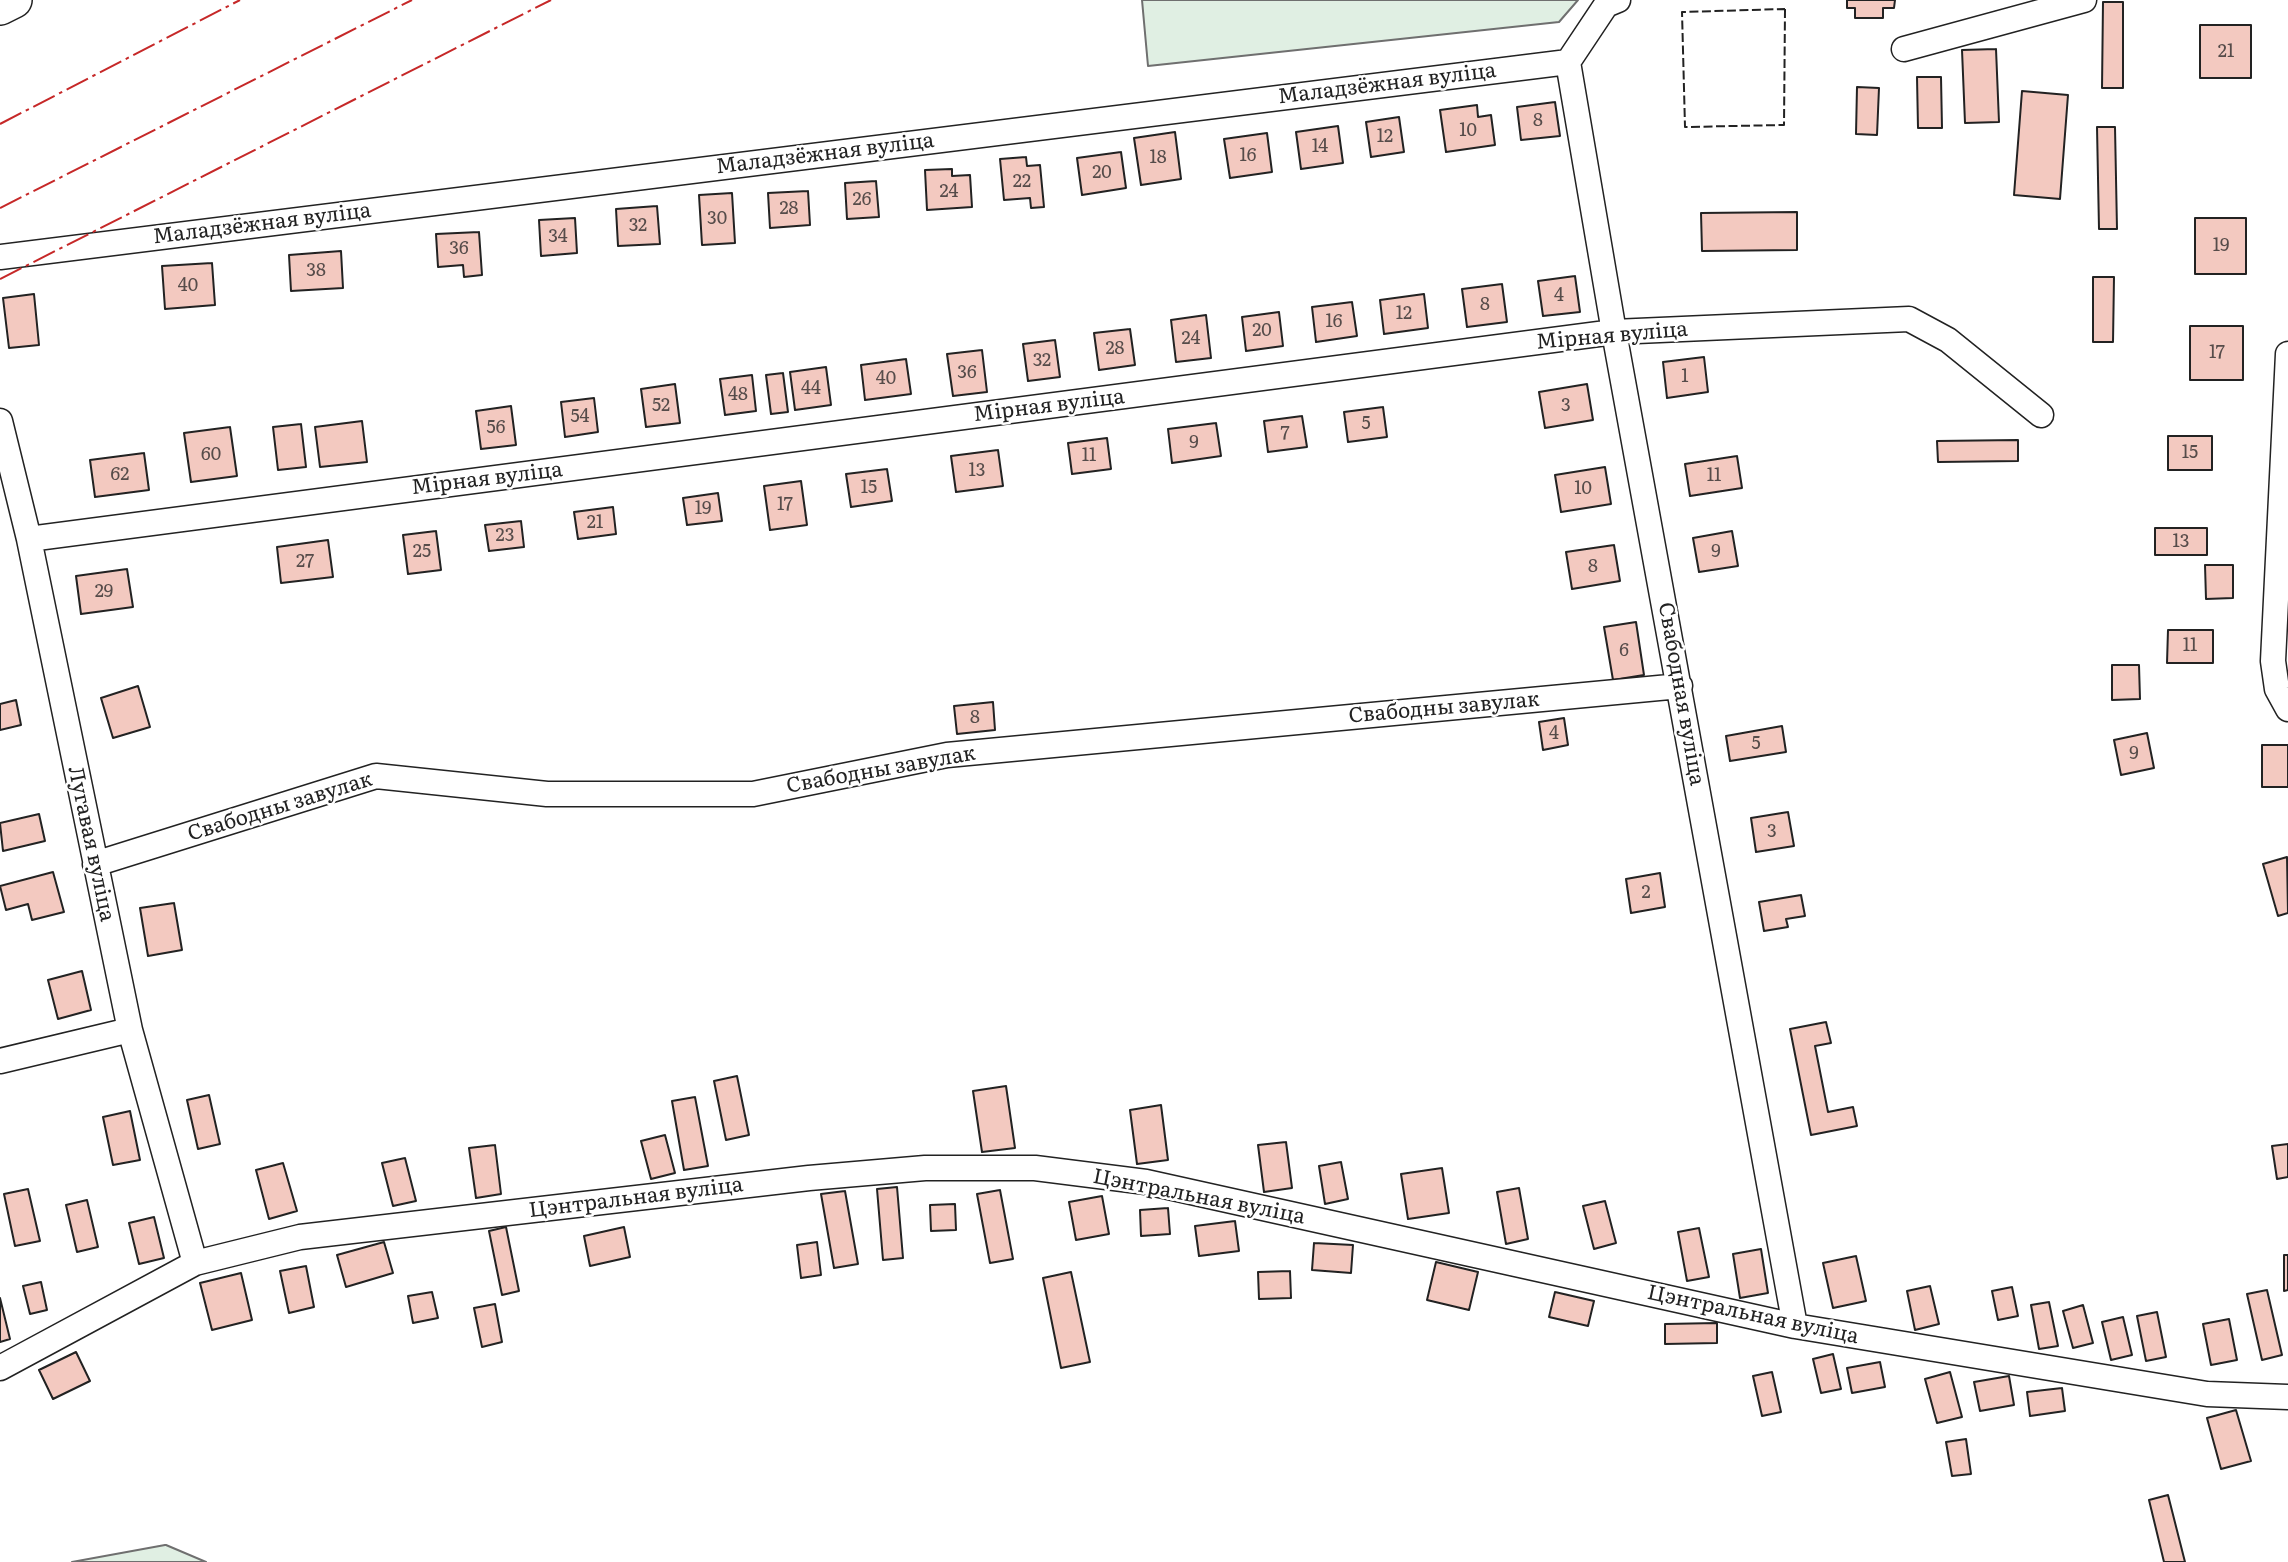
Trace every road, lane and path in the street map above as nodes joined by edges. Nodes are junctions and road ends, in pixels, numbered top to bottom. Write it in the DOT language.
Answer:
graph roads {
  1 [pos="14,0"];
  2 [pos="1618,0"];
  3 [pos="2084,0"];
  4 [pos="0,7"];
  5 [pos="1904,49"];
  6 [pos="1568,62"];
  7 [pos="0,257"];
  8 [pos="1614,332"];
  9 [pos="2288,354"];
  10 [pos="2041,415"];
  11 [pos="0,421"];
  12 [pos="29,539"];
  13 [pos="1679,685"];
  14 [pos="2288,709"];
  15 [pos="95,864"];
  16 [pos="130,1030"];
  17 [pos="0,1061"];
  18 [pos="195,1264"];
  19 [pos="1795,1326"];
  20 [pos="0,1368"];
  21 [pos="2288,1396"];
  1 -- 4 [label="highway"];
  2 -- 6 [label="street"];
  3 -- 5 [label="street"];
  6 -- 7 [label="street, Маладзёжная вуліца"];
  6 -- 8 [label="street, Свабодная вуліца"];
  8 -- 10 [label="street, Мірная вуліца"];
  8 -- 12 [label="street, Мірная вуліца"];
  8 -- 13 [label="street, Свабодная вуліца"];
  9 -- 14 [label="street"];
  11 -- 12 [label="street, Лугавая вуліца"];
  12 -- 15 [label="street, Лугавая вуліца"];
  13 -- 15 [label="street, Свабодны завулак"];
  13 -- 19 [label="street, Свабодная вуліца"];
  15 -- 16 [label="street, Лугавая вуліца"];
  16 -- 17 [label="street"];
  16 -- 18 [label="street, Лугавая вуліца"];
  18 -- 19 [label="street, Цэнтральная вуліца"];
  18 -- 20 [label="street, Цэнтральная вуліца"];
  19 -- 21 [label="street, Цэнтральная вуліца"];
}
